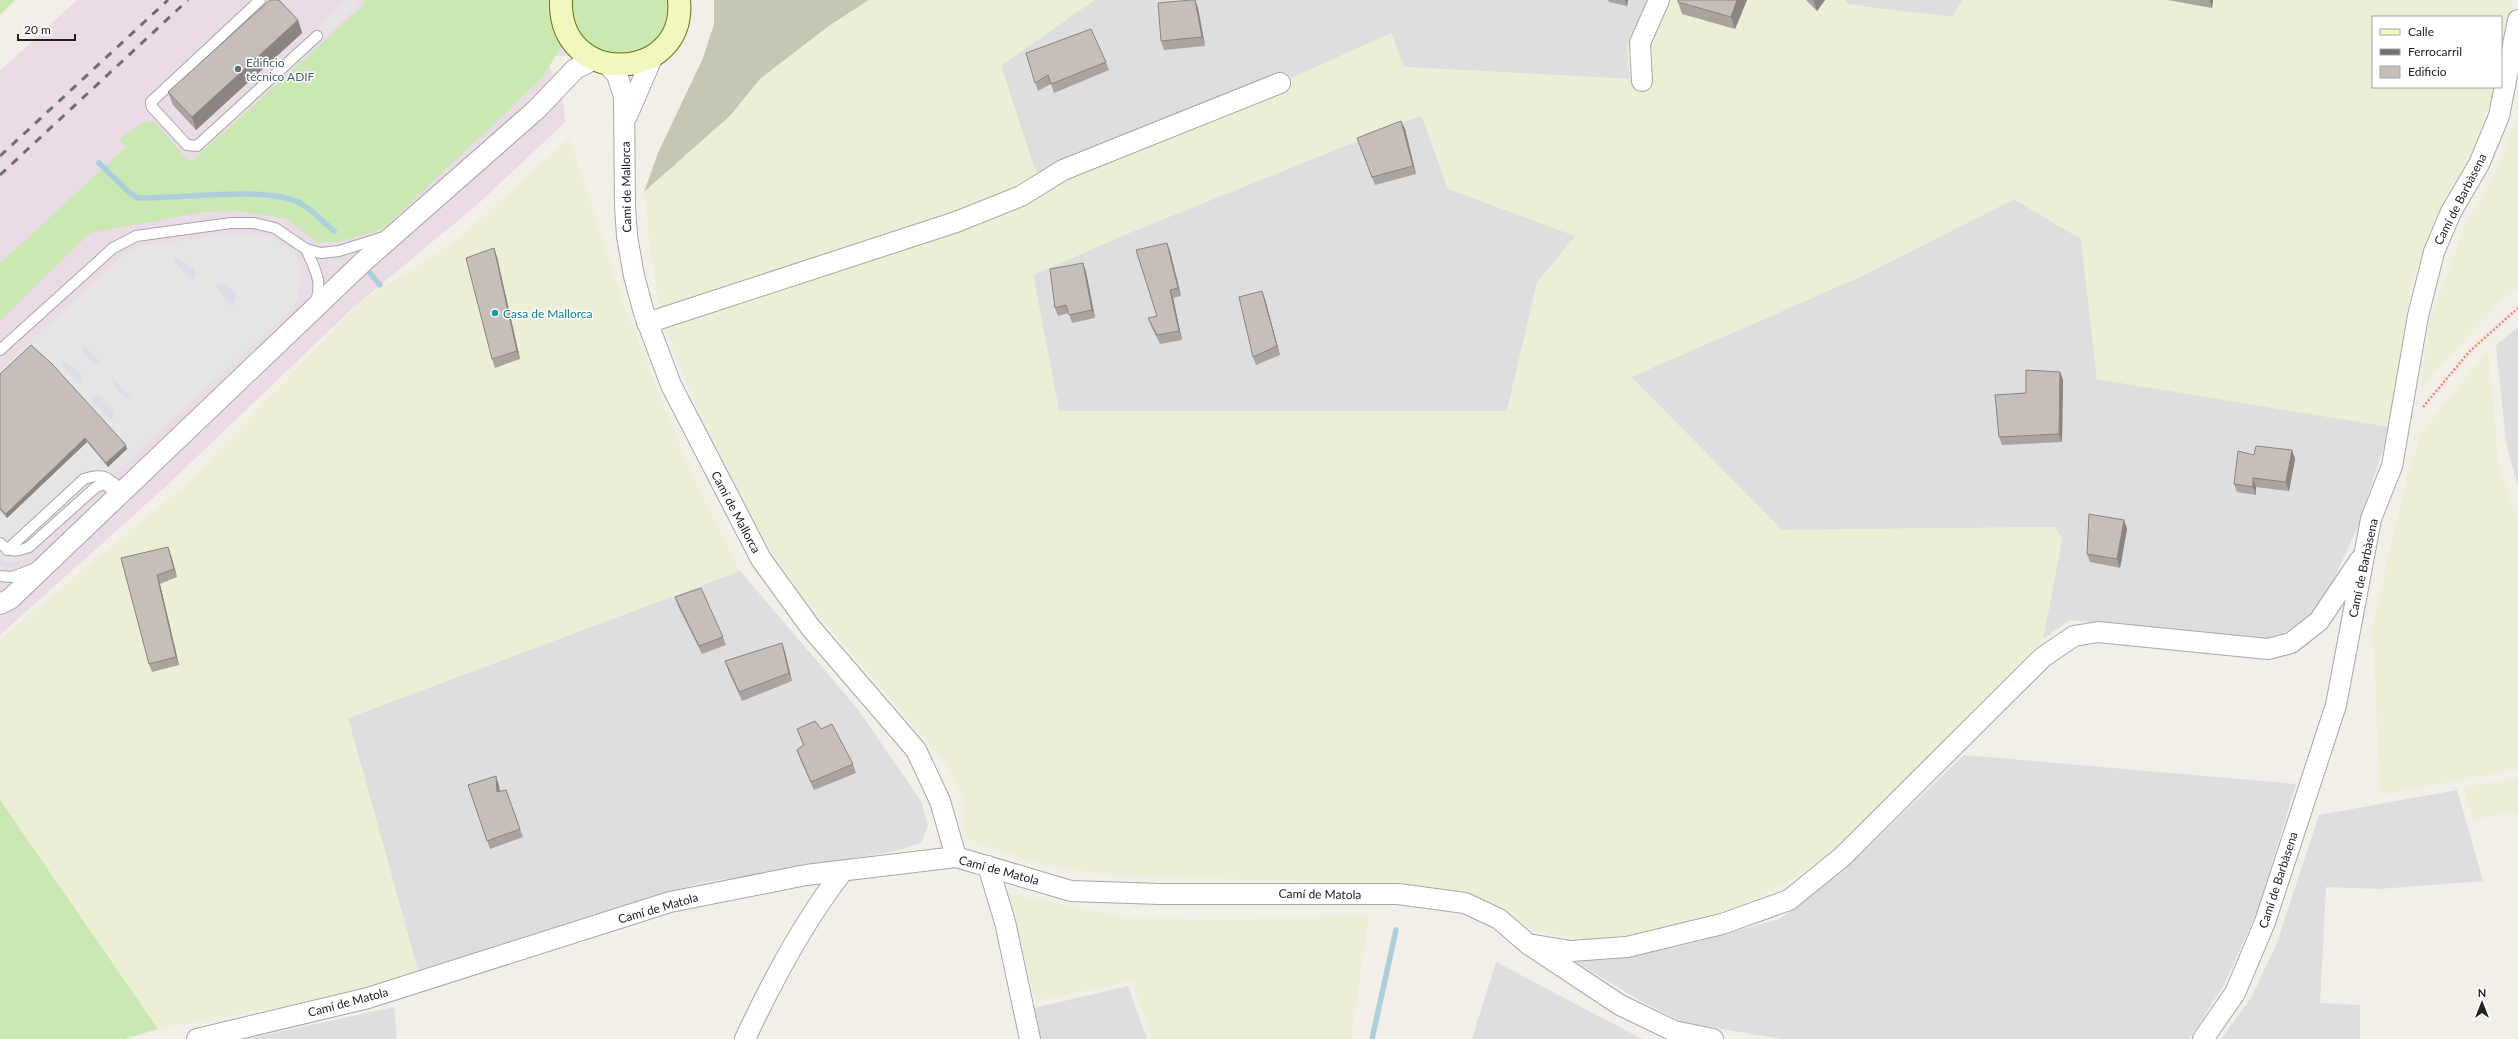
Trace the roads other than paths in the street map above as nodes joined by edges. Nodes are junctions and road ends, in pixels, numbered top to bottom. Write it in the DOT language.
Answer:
graph roads {
  1 [pos="260,0"];
  2 [pos="561,0"];
  3 [pos="680,0"];
  4 [pos="1659,0"];
  5 [pos="2518,20"];
  6 [pos="317,36"];
  7 [pos="571,41"];
  8 [pos="654,56"];
  9 [pos="601,62"];
  10 [pos="1642,80"];
  11 [pos="1280,83"];
  12 [pos="555,92"];
  13 [pos="625,121"];
  14 [pos="396,233"];
  15 [pos="306,249"];
  16 [pos="310,312"];
  17 [pos="647,323"];
  18 [pos="0,350"];
  19 [pos="120,493"];
  20 [pos="3,546"];
  21 [pos="2365,553"];
  22 [pos="45,565"];
  23 [pos="0,576"];
  24 [pos="3,603"];
  25 [pos="956,857"];
  26 [pos="988,866"];
  27 [pos="843,871"];
  28 [pos="1528,944"];
  29 [pos="197,1039"];
  30 [pos="745,1039"];
  31 [pos="1030,1039"];
  32 [pos="1713,1039"];
  33 [pos="2203,1039"];
  1 -- 6 [label="lane"];
  2 -- 7 [label="main road"];
  3 -- 8 [label="main road"];
  4 -- 10 [label="street"];
  5 -- 21 [label="street, Camí de Barbàsena"];
  7 -- 9 [label="main road"];
  7 -- 12 [label="street"];
  8 -- 9 [label="main road"];
  8 -- 13 [label="street, Camí de Mallorca"];
  9 -- 12 [label="street"];
  9 -- 13 [label="street, Camí de Mallorca"];
  11 -- 17 [label="street"];
  12 -- 14 [label="street"];
  13 -- 17 [label="street, Camí de Mallorca"];
  14 -- 15 [label="lane"];
  14 -- 16 [label="street"];
  15 -- 16 [label="lane"];
  15 -- 18 [label="lane"];
  16 -- 19 [label="street"];
  17 -- 25 [label="street, Camí de Mallorca"];
  19 -- 20 [label="lane"];
  19 -- 20 [label="lane"];
  19 -- 22 [label="street"];
  21 -- 28 [label="street"];
  21 -- 33 [label="street, Camí de Barbàsena"];
  22 -- 23 [label="lane"];
  22 -- 24 [label="street"];
  25 -- 26 [label="street, Camí de Matola"];
  25 -- 27 [label="street, Camí de Matola"];
  26 -- 28 [label="street, Camí de Matola"];
  26 -- 31 [label="street"];
  27 -- 29 [label="street, Camí de Matola"];
  27 -- 30 [label="street"];
  28 -- 32 [label="street, Camí de Matola"];
}
